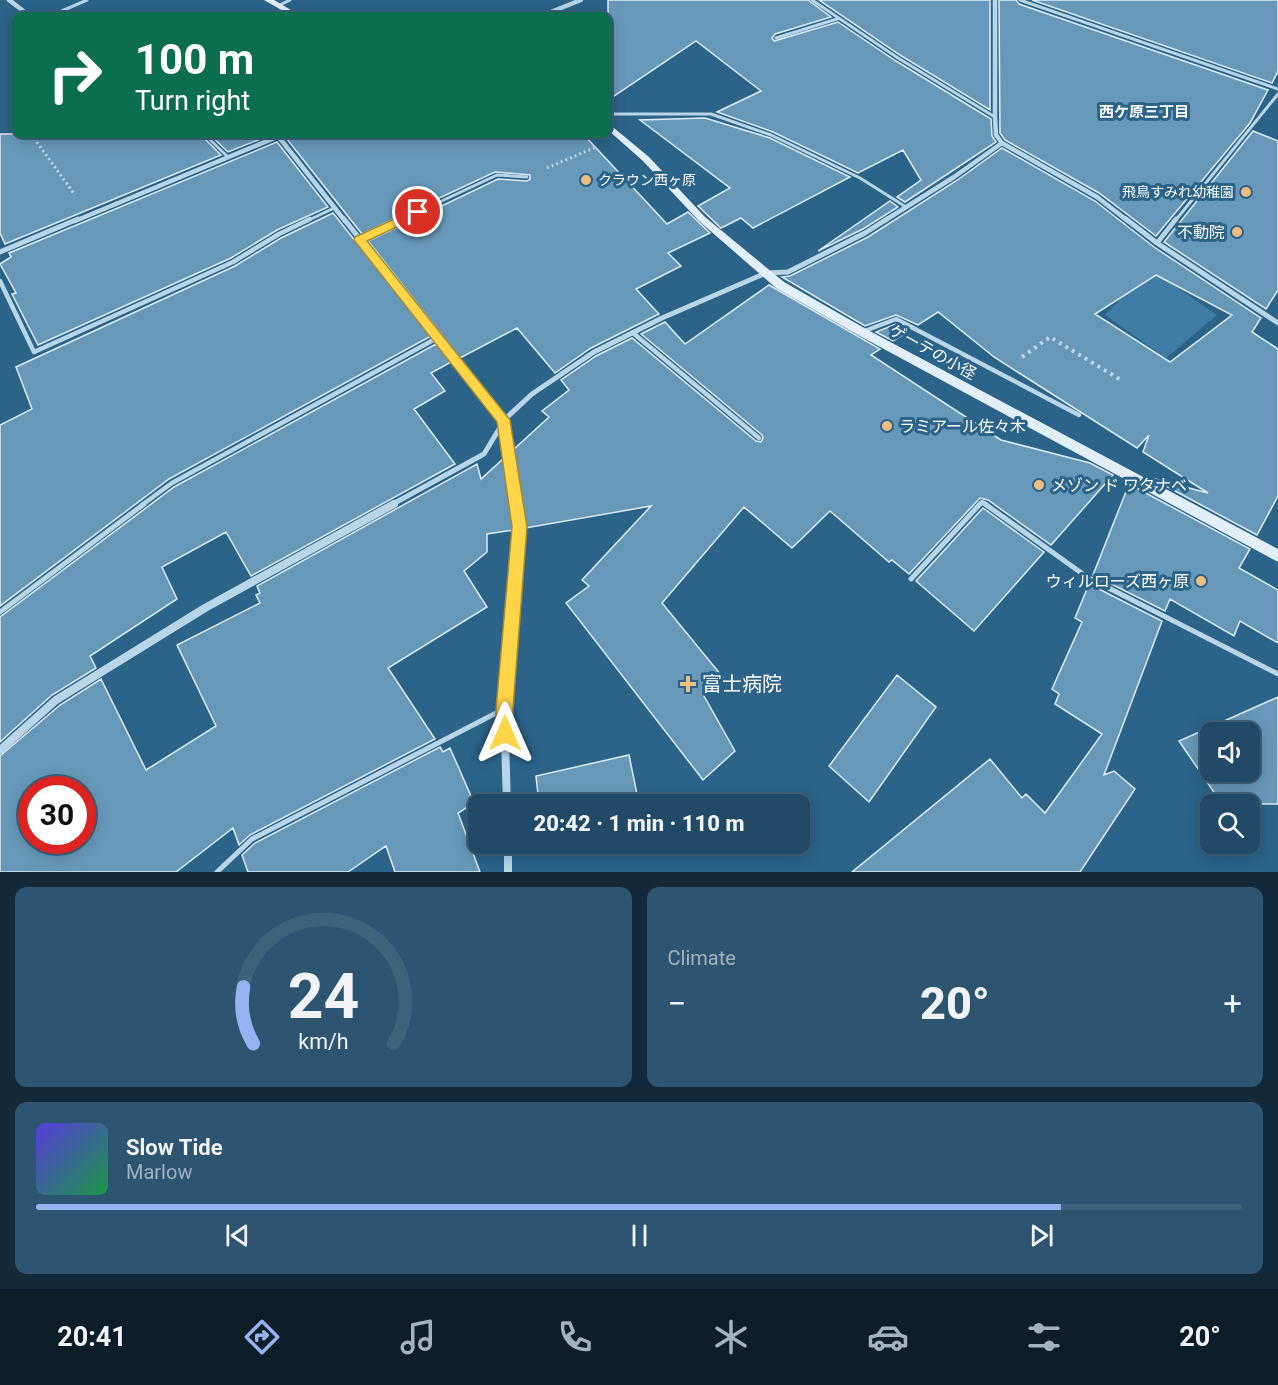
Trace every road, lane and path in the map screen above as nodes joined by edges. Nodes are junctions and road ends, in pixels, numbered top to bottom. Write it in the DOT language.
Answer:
graph roads {
  1 [pos="9,0"];
  2 [pos="87,0"];
  3 [pos="268,0"];
  4 [pos="290,0"];
  5 [pos="581,0"];
  6 [pos="812,0"];
  7 [pos="995,0"];
  8 [pos="1020,0"];
  9 [pos="278,6"];
  10 [pos="25,12"];
  11 [pos="59,12"];
  12 [pos="289,12"];
  13 [pos="551,12"];
  14 [pos="837,18"];
  15 [pos="776,38"];
  16 [pos="1278,91"];
  17 [pos="612,114"];
  18 [pos="995,117"];
  19 [pos="612,129"];
  20 [pos="621,136"];
  21 [pos="34,138"];
  22 [pos="208,138"];
  23 [pos="274,138"];
  24 [pos="283,138"];
  25 [pos="1002,143"];
  26 [pos="228,157"];
  27 [pos="527,177"];
  28 [pos="906,207"];
  29 [pos="334,208"];
  30 [pos="90,215"];
  31 [pos="359,240"];
  32 [pos="1157,243"];
  33 [pos="0,252"];
  34 [pos="766,273"];
  35 [pos="0,281"];
  36 [pos="1278,323"];
  37 [pos="862,332"];
  38 [pos="633,333"];
  39 [pos="437,338"];
  40 [pos="999,373"];
  41 [pos="1121,380"];
  42 [pos="1079,415"];
  43 [pos="503,420"];
  44 [pos="759,438"];
  45 [pos="1278,556"];
  46 [pos="911,579"];
  47 [pos="0,612"];
  48 [pos="1278,674"];
  49 [pos="504,709"];
  50 [pos="0,750"];
  51 [pos="507,794"];
  52 [pos="508,854"];
  53 [pos="216,872"];
  54 [pos="508,872"];
  1 -- 10 [label="street"];
  2 -- 11 [label="lane"];
  3 -- 9 [label="street"];
  4 -- 9 [label="lane"];
  5 -- 13 [label="street"];
  6 -- 14 [label="lane"];
  7 -- 18 [label="street"];
  8 -- 16 [label="lane"];
  9 -- 12 [label="street"];
  14 -- 15 [label="lane"];
  14 -- 18 [label="lane"];
  16 -- 32 [label="lane"];
  17 -- 28 [label="lane"];
  18 -- 25 [label="street"];
  19 -- 20 [label="street, ゲーテの小径"];
  20 -- 27 [label="path"];
  20 -- 34 [label="street, ゲーテの小径"];
  21 -- 30 [label="path"];
  22 -- 26 [label="lane"];
  23 -- 26 [label="street"];
  24 -- 29 [label="street"];
  25 -- 28 [label="street"];
  25 -- 32 [label="street"];
  26 -- 30 [label="street"];
  27 -- 31 [label="lane"];
  28 -- 34 [label="street"];
  29 -- 31 [label="street"];
  29 -- 35 [label="lane"];
  30 -- 33 [label="street"];
  31 -- 39 [label="street"];
  32 -- 36 [label="street"];
  34 -- 37 [label="street, ゲーテの小径"];
  34 -- 38 [label="street"];
  37 -- 40 [label="lane"];
  37 -- 45 [label="street, ゲーテの小径"];
  38 -- 43 [label="street"];
  38 -- 44 [label="lane"];
  39 -- 43 [label="street"];
  39 -- 47 [label="lane"];
  40 -- 41 [label="path"];
  40 -- 42 [label="lane"];
  43 -- 49 [label="street"];
  43 -- 50 [label="street"];
  46 -- 48 [label="lane"];
  49 -- 51 [label="street"];
  49 -- 53 [label="lane"];
  52 -- 54 [label="street"];
}
